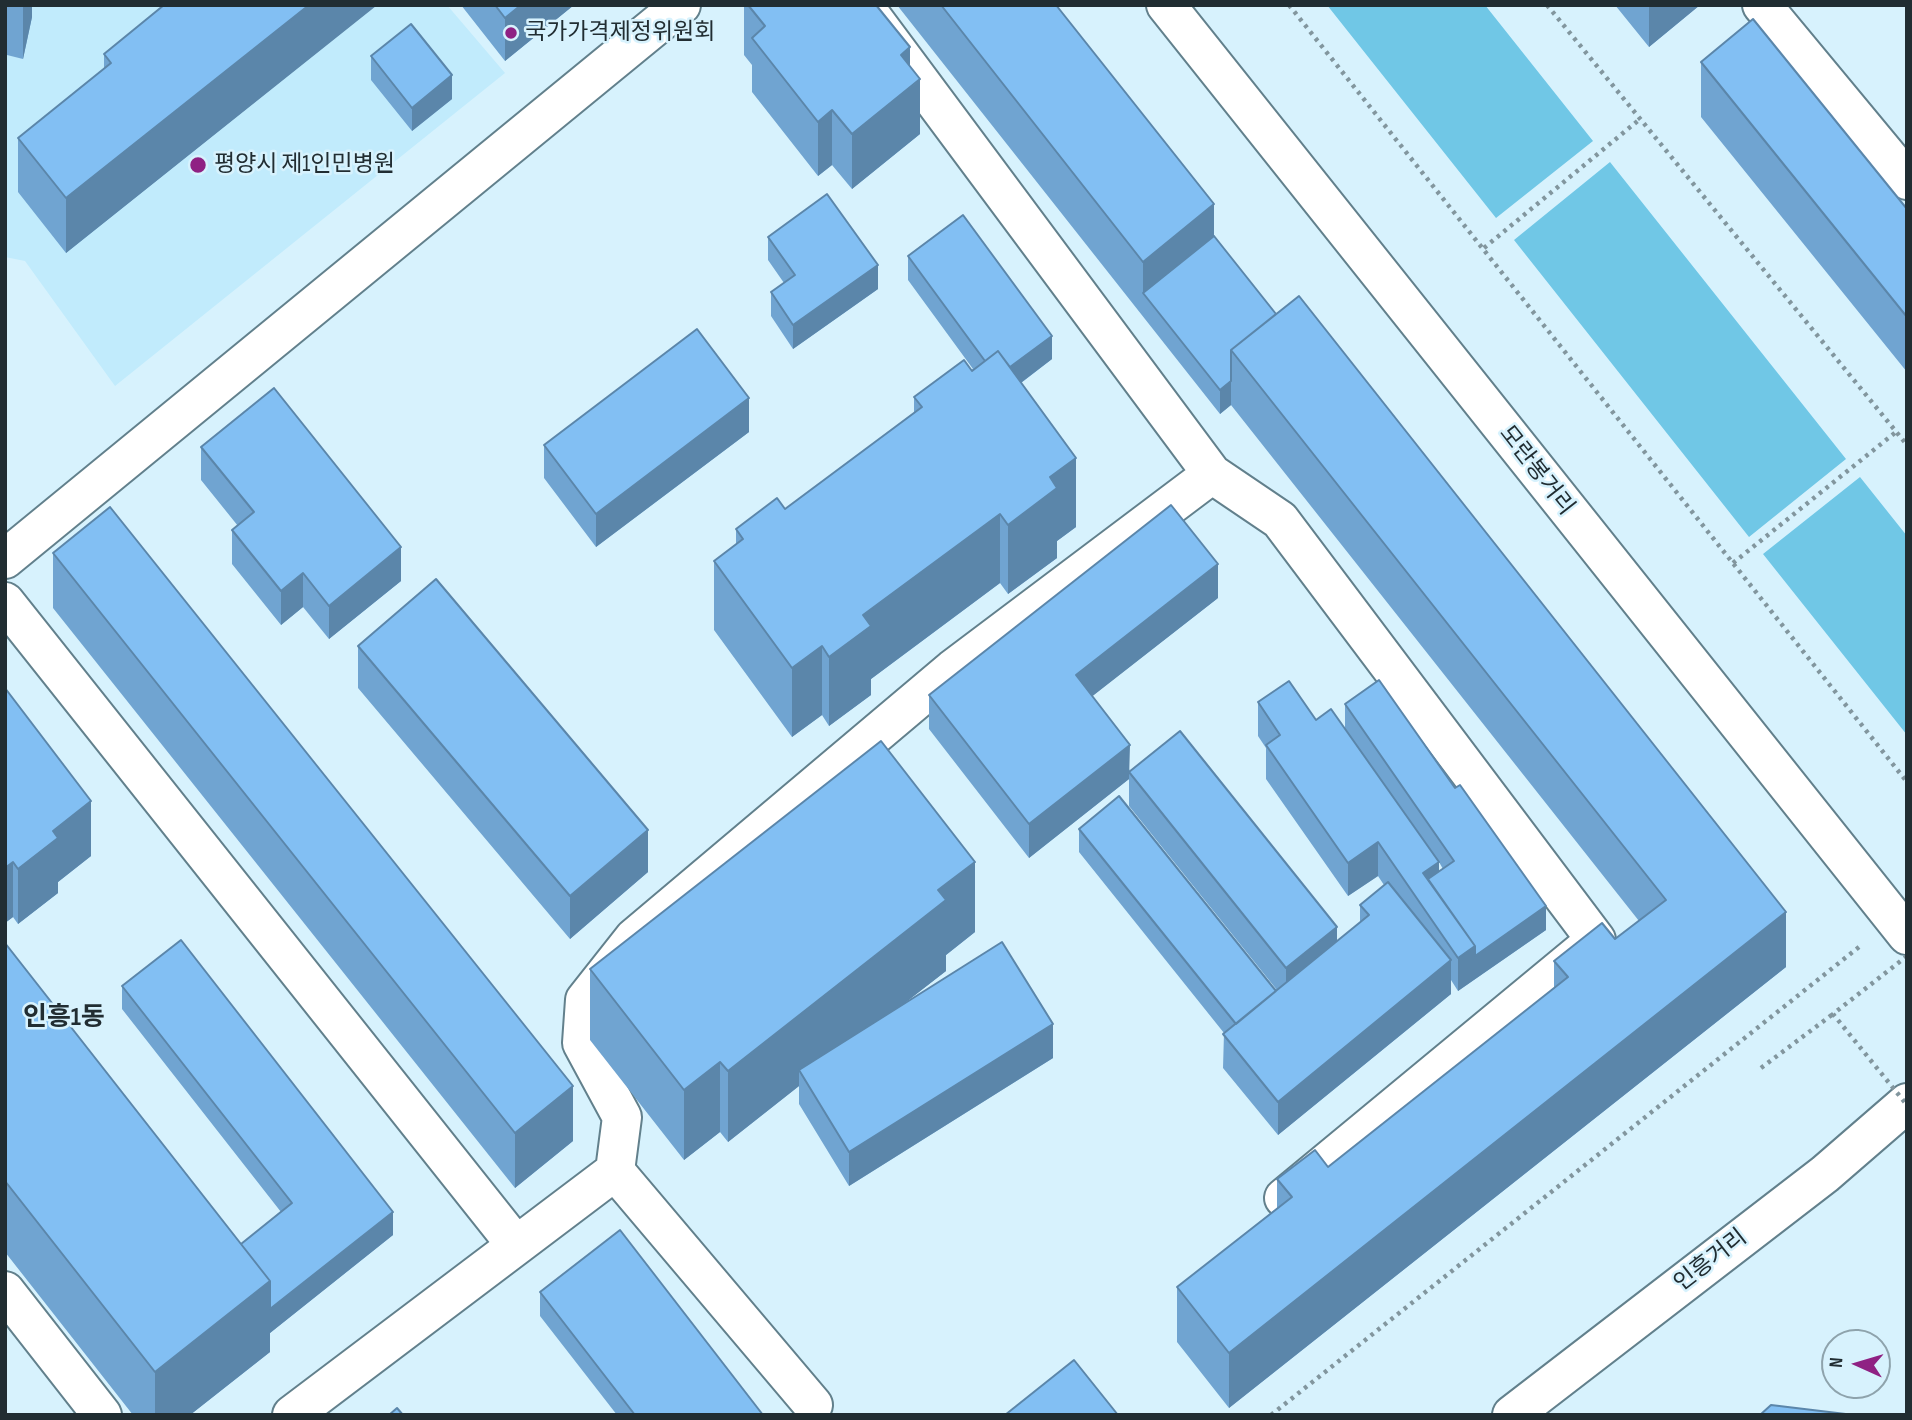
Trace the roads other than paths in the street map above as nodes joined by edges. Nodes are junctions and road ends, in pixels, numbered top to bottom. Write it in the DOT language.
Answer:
graph roads {
  1 [pos="681,5"];
  2 [pos="863,5"];
  3 [pos="1166,5"];
  4 [pos="1762,5"];
  5 [pos="1902,165"];
  6 [pos="1212,474"];
  7 [pos="5,559"];
  8 [pos="5,602"];
  9 [pos="1900,927"];
  10 [pos="1907,1104"];
  11 [pos="615,1171"];
  12 [pos="1282,1199"];
  13 [pos="516,1245"];
  14 [pos="5,1291"];
  15 [pos="813,1405"];
  16 [pos="102,1415"];
  17 [pos="292,1415"];
  18 [pos="1512,1415"];
  1 -- 7 [label="street"];
  2 -- 6 [label="street"];
  3 -- 9 [label="street, 모란봉거리"];
  4 -- 5 [label="street"];
  6 -- 11 [label="street"];
  6 -- 12 [label="street"];
  8 -- 13 [label="street"];
  10 -- 18 [label="street, 인흥거리"];
  11 -- 13 [label="street"];
  11 -- 15 [label="street"];
  13 -- 17 [label="street"];
  14 -- 16 [label="street"];
}
